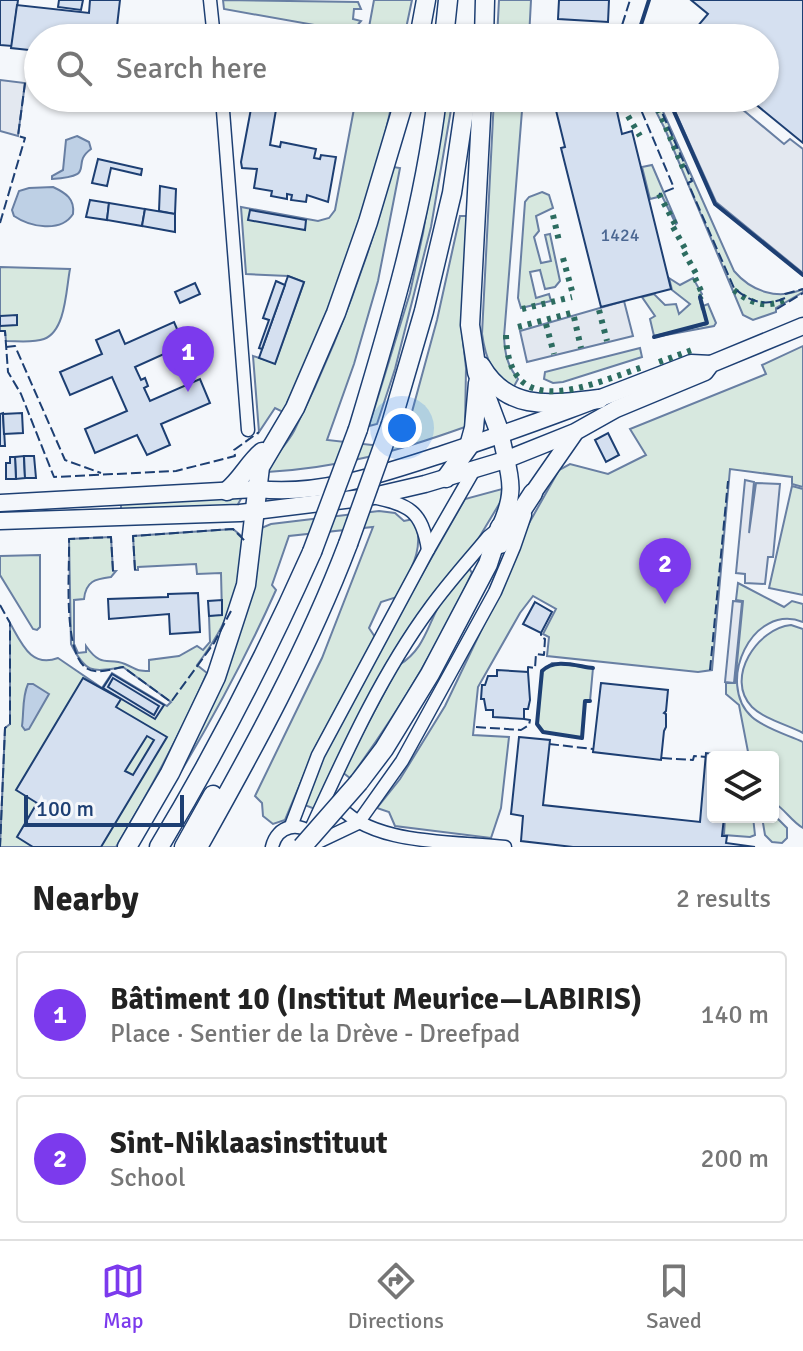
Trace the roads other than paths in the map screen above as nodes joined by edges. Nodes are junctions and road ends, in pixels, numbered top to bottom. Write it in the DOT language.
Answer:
graph roads {
  1 [pos="210,0"];
  2 [pos="426,0"];
  3 [pos="448,0"];
  4 [pos="475,0"];
  5 [pos="485,0"];
  6 [pos="213,24"];
  7 [pos="422,24"];
  8 [pos="445,24"];
  9 [pos="474,24"];
  10 [pos="484,24"];
  11 [pos="223,112"];
  12 [pos="401,112"];
  13 [pos="434,112"];
  14 [pos="464,112"];
  15 [pos="481,112"];
  16 [pos="803,326"];
  17 [pos="473,353"];
  18 [pos="711,364"];
  19 [pos="477,372"];
  20 [pos="599,399"];
  21 [pos="248,430"];
  22 [pos="575,432"];
  23 [pos="496,437"];
  24 [pos="273,442"];
  25 [pos="469,446"];
  26 [pos="505,460"];
  27 [pos="474,470"];
  28 [pos="446,478"];
  29 [pos="258,489"];
  30 [pos="227,491"];
  31 [pos="533,493"];
  32 [pos="369,497"];
  33 [pos="0,503"];
  34 [pos="255,511"];
  35 [pos="0,521"];
  36 [pos="500,527"];
  37 [pos="428,550"];
  38 [pos="488,564"];
  39 [pos="282,689"];
  40 [pos="259,737"];
  41 [pos="197,784"];
  42 [pos="328,789"];
  43 [pos="358,823"];
  44 [pos="291,826"];
  45 [pos="312,842"];
  46 [pos="413,842"];
  47 [pos="127,847"];
  48 [pos="147,847"];
  49 [pos="159,847"];
  50 [pos="184,847"];
  51 [pos="198,847"];
  52 [pos="212,847"];
  53 [pos="272,847"];
  54 [pos="505,847"];
  1 -- 6 [label="street"];
  2 -- 7 [label="highway"];
  3 -- 8 [label="highway"];
  4 -- 9 [label="highway"];
  5 -- 10 [label="highway"];
  11 -- 21 [label="street"];
  12 -- 24 [label="highway"];
  13 -- 41 [label="highway, bridge"];
  14 -- 39 [label="highway, bridge"];
  15 -- 17 [label="highway"];
  16 -- 18 [label="main road"];
  17 -- 19 [label="highway"];
  17 -- 20 [label="highway"];
  18 -- 20 [label="main road"];
  18 -- 22 [label="main road"];
  19 -- 23 [label="highway"];
  19 -- 25 [label="highway"];
  20 -- 23 [label="main road"];
  22 -- 26 [label="main road"];
  22 -- 31 [label="main road"];
  23 -- 25 [label="main road"];
  23 -- 26 [label="main road"];
  23 -- 27 [label="main road"];
  24 -- 29 [label="highway"];
  24 -- 30 [label="highway"];
  25 -- 28 [label="highway"];
  25 -- 29 [label="main road"];
  26 -- 27 [label="main road"];
  26 -- 36 [label="main road"];
  27 -- 28 [label="main road"];
  27 -- 37 [label="street"];
  28 -- 32 [label="main road"];
  29 -- 30 [label="main road"];
  29 -- 34 [label="highway"];
  30 -- 33 [label="main road"];
  31 -- 38 [label="highway"];
  31 -- 43 [label="street"];
  32 -- 34 [label="main road"];
  32 -- 37 [label="street"];
  34 -- 35 [label="main road"];
  34 -- 47 [label="highway"];
  36 -- 38 [label="highway"];
  36 -- 42 [label="street"];
  37 -- 44 [label="street"];
  38 -- 45 [label="highway, bridge"];
  39 -- 40 [label="highway"];
  39 -- 50 [label="highway"];
  40 -- 51 [label="highway"];
  40 -- 52 [label="highway"];
  41 -- 48 [label="highway"];
  41 -- 49 [label="highway"];
  42 -- 43 [label="street"];
  42 -- 45 [label="street"];
  43 -- 45 [label="street"];
  43 -- 46 [label="street"];
  44 -- 45 [label="street"];
  44 -- 53 [label="street"];
  46 -- 54 [label="street"];
}
